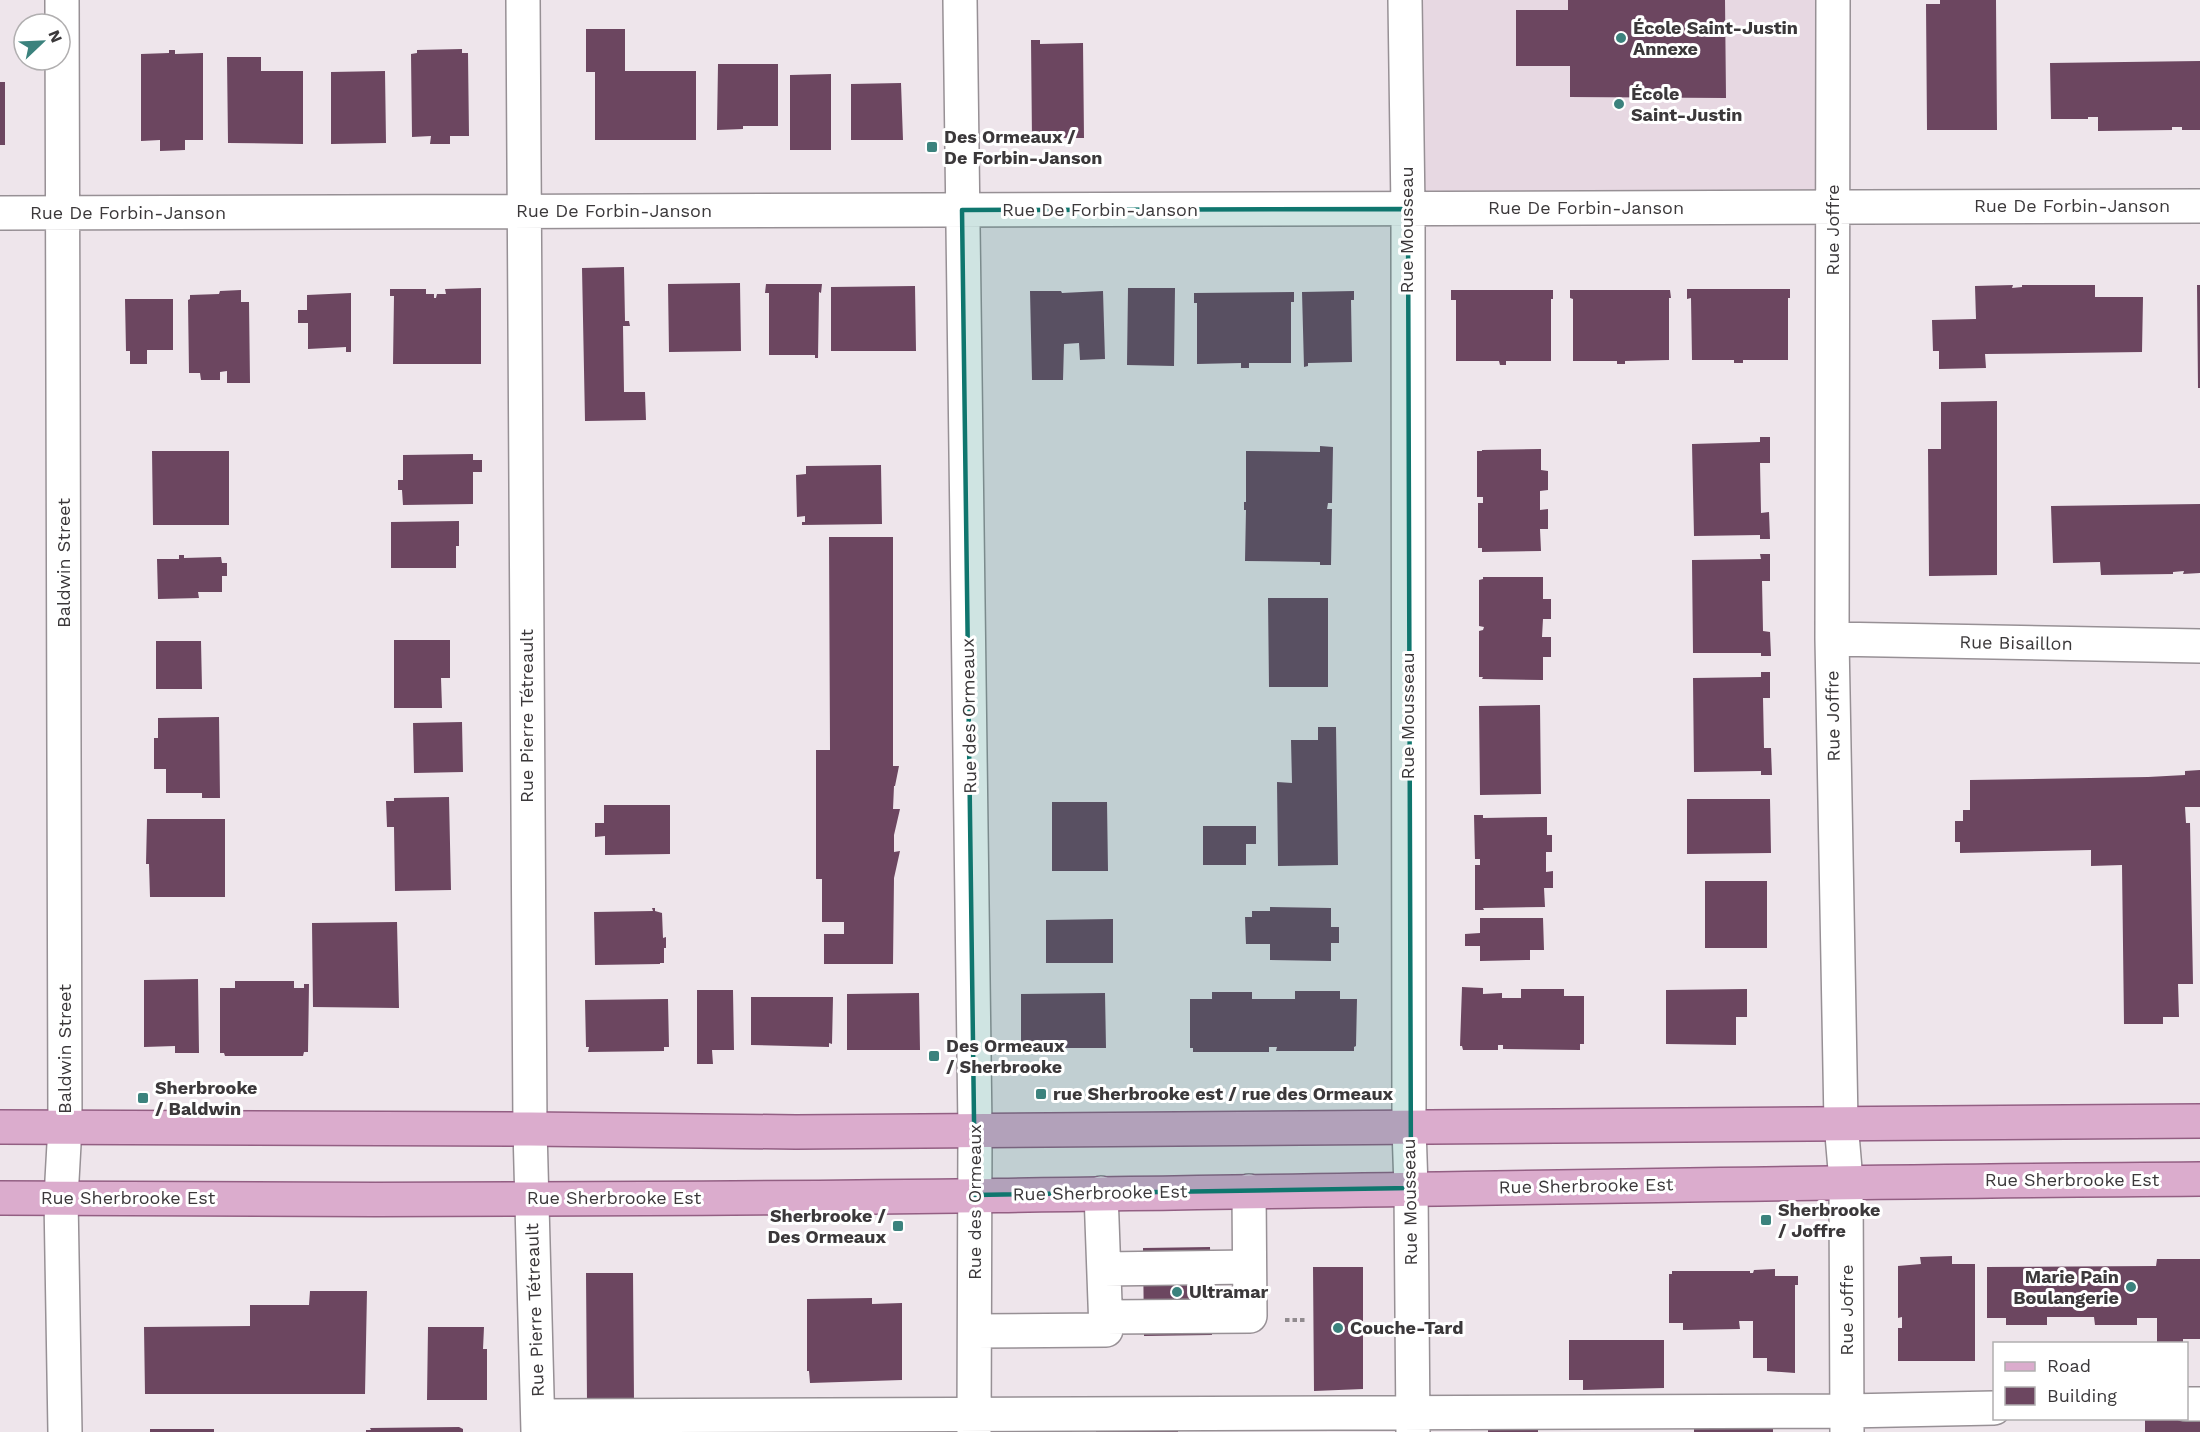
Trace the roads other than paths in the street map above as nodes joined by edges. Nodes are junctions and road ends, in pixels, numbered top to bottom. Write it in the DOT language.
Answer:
graph roads {
  1 [pos="62,0"];
  2 [pos="523,0"];
  3 [pos="960,0"];
  4 [pos="1405,0"];
  5 [pos="1833,0"];
  6 [pos="2200,206"];
  7 [pos="1833,207"];
  8 [pos="1408,208"];
  9 [pos="962,210"];
  10 [pos="523,211"];
  11 [pos="0,213"];
  12 [pos="63,213"];
  13 [pos="1832,639"];
  14 [pos="2200,646"];
  15 [pos="2200,1121"];
  16 [pos="1841,1123"];
  17 [pos="65,1126"];
  18 [pos="0,1127"];
  19 [pos="1409,1128"];
  20 [pos="530,1129"];
  21 [pos="975,1129"];
  22 [pos="2200,1179"];
  23 [pos="1846,1181"];
  24 [pos="1411,1188"];
  25 [pos="1249,1191"];
  26 [pos="1101,1193"];
  27 [pos="975,1195"];
  28 [pos="0,1198"];
  29 [pos="61,1198"];
  30 [pos="532,1199"];
  31 [pos="1249,1267"];
  32 [pos="1104,1269"];
  33 [pos="1106,1317"];
  34 [pos="975,1331"];
  35 [pos="1993,1408"];
  36 [pos="1629,1422"];
  37 [pos="1847,1422"];
  38 [pos="974,1423"];
  39 [pos="1192,1423"];
  40 [pos="1413,1423"];
  41 [pos="538,1424"];
  42 [pos="757,1424"];
  43 [pos="65,1432"];
  1 -- 12 [label="street, Baldwin Street"];
  2 -- 10 [label="street, Rue Pierre Tétreault"];
  3 -- 9 [label="street, Rue des Ormeaux"];
  4 -- 8 [label="street, Rue Mousseau"];
  5 -- 7 [label="street, Rue Joffre"];
  6 -- 7 [label="street, Rue De Forbin-Janson"];
  7 -- 8 [label="street, Rue De Forbin-Janson"];
  7 -- 13 [label="street, Rue Joffre"];
  8 -- 9 [label="street, Rue De Forbin-Janson"];
  8 -- 19 [label="street, Rue Mousseau"];
  9 -- 10 [label="street, Rue De Forbin-Janson"];
  9 -- 21 [label="street, Rue des Ormeaux"];
  10 -- 12 [label="street, Rue De Forbin-Janson"];
  10 -- 20 [label="street, Rue Pierre Tétreault"];
  11 -- 12 [label="street, Rue De Forbin-Janson"];
  12 -- 17 [label="street, Baldwin Street"];
  13 -- 14 [label="street, Rue Bisaillon"];
  13 -- 16 [label="street, Rue Joffre"];
  15 -- 16 [label="main road"];
  16 -- 19 [label="main road"];
  16 -- 23 [label="street, Rue Joffre"];
  17 -- 18 [label="main road"];
  17 -- 20 [label="main road"];
  17 -- 29 [label="street, Baldwin Street"];
  19 -- 21 [label="main road"];
  19 -- 24 [label="street, Rue Mousseau"];
  20 -- 21 [label="main road"];
  20 -- 30 [label="street, Rue Pierre Tétreault"];
  21 -- 27 [label="street, Rue des Ormeaux"];
  22 -- 23 [label="main road, Rue Sherbrooke Est"];
  23 -- 24 [label="main road, Rue Sherbrooke Est"];
  23 -- 37 [label="street, Rue Joffre"];
  24 -- 25 [label="main road, Rue Sherbrooke Est"];
  24 -- 40 [label="street, Rue Mousseau"];
  25 -- 26 [label="main road, Rue Sherbrooke Est"];
  25 -- 31 [label="street"];
  26 -- 27 [label="main road, Rue Sherbrooke Est"];
  26 -- 32 [label="street"];
  27 -- 30 [label="main road, Rue Sherbrooke Est"];
  27 -- 34 [label="street, Rue des Ormeaux"];
  28 -- 29 [label="main road, Rue Sherbrooke Est"];
  29 -- 30 [label="main road, Rue Sherbrooke Est"];
  29 -- 43 [label="street"];
  30 -- 41 [label="street, Rue Pierre Tétreault"];
  31 -- 32 [label="street"];
  31 -- 33 [label="street"];
  32 -- 33 [label="street"];
  33 -- 34 [label="street"];
  34 -- 38 [label="street, Rue des Ormeaux"];
  35 -- 37 [label="street"];
  36 -- 37 [label="street"];
  36 -- 40 [label="street"];
  38 -- 39 [label="street"];
  38 -- 42 [label="street"];
  39 -- 40 [label="street"];
  41 -- 42 [label="street"];
}
